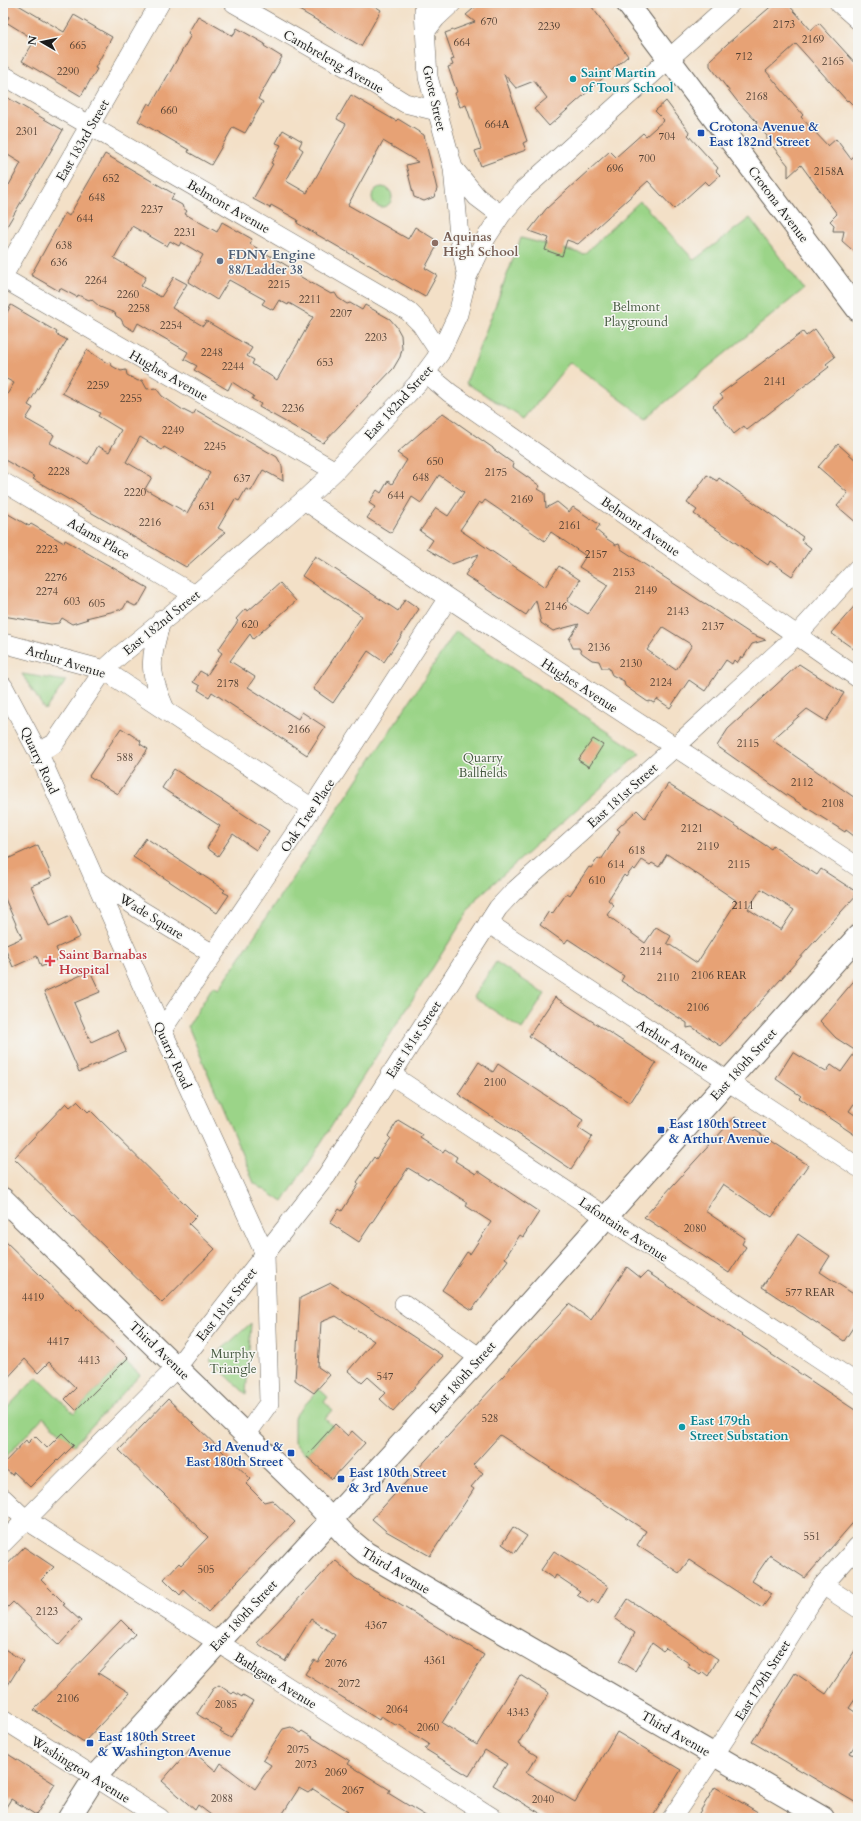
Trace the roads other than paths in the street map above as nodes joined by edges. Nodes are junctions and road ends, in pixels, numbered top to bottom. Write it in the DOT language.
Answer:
graph roads {
  1 [pos="160,3"];
  2 [pos="234,3"];
  3 [pos="425,3"];
  4 [pos="452,3"];
  5 [pos="627,3"];
  6 [pos="731,3"];
  7 [pos="839,3"];
  8 [pos="858,20"];
  9 [pos="425,32"];
  10 [pos="670,59"];
  11 [pos="3,75"];
  12 [pos="437,111"];
  13 [pos="90,125"];
  14 [pos="453,168"];
  15 [pos="501,215"];
  16 [pos="3,277"];
  17 [pos="467,277"];
  18 [pos="858,310"];
  19 [pos="440,353"];
  20 [pos="426,373"];
  21 [pos="335,471"];
  22 [pos="3,482"];
  23 [pos="304,500"];
  24 [pos="858,568"];
  25 [pos="195,595"];
  26 [pos="448,598"];
  27 [pos="162,619"];
  28 [pos="797,635"];
  29 [pos="3,643"];
  30 [pos="104,670"];
  31 [pos="858,678"];
  32 [pos="3,686"];
  33 [pos="166,711"];
  34 [pos="676,747"];
  35 [pos="38,752"];
  36 [pos="312,808"];
  37 [pos="858,867"];
  38 [pos="92,876"];
  39 [pos="488,923"];
  40 [pos="858,936"];
  41 [pos="213,954"];
  42 [pos="162,1030"];
  43 [pos="390,1074"];
  44 [pos="728,1081"];
  45 [pos="858,1167"];
  46 [pos="3,1199"];
  47 [pos="606,1216"];
  48 [pos="265,1254"];
  49 [pos="404,1304"];
  50 [pos="480,1358"];
  51 [pos="177,1367"];
  52 [pos="858,1384"];
  53 [pos="246,1435"];
  54 [pos="3,1498"];
  55 [pos="25,1520"];
  56 [pos="333,1520"];
  57 [pos="3,1543"];
  58 [pos="858,1546"];
  59 [pos="823,1585"];
  60 [pos="858,1608"];
  61 [pos="217,1643"];
  62 [pos="3,1719"];
  63 [pos="714,1754"];
  64 [pos="95,1777"];
  65 [pos="69,1818"];
  66 [pos="160,1818"];
  67 [pos="493,1818"];
  68 [pos="672,1818"];
  69 [pos="823,1818"];
  1 -- 13 [label="street, East 183rd Street"];
  2 -- 12 [label="street, Cambreleng Avenue"];
  3 -- 9 [label="street, Grote Street"];
  4 -- 9 [label="street"];
  5 -- 10 [label="main road, Crotona Avenue"];
  6 -- 10 [label="street, East 182nd Street"];
  7 -- 8 [label="street"];
  9 -- 12 [label="street, Grote Street"];
  10 -- 15 [label="street, East 182nd Street"];
  10 -- 18 [label="main road, Crotona Avenue"];
  11 -- 13 [label="street, Belmont Avenue"];
  12 -- 14 [label="street, Grote Street"];
  13 -- 16 [label="street, East 183rd Street"];
  13 -- 19 [label="street, Belmont Avenue"];
  14 -- 15 [label="street, Grote Street"];
  14 -- 17 [label="street, Grote Street"];
  15 -- 17 [label="street, East 182nd Street"];
  16 -- 21 [label="street, Hughes Avenue"];
  17 -- 19 [label="street, East 182nd Street"];
  19 -- 20 [label="street, East 182nd Street"];
  20 -- 21 [label="street, East 182nd Street"];
  20 -- 28 [label="street, Belmont Avenue"];
  21 -- 23 [label="street, East 182nd Street"];
  22 -- 25 [label="street, Adams Place"];
  23 -- 25 [label="street, East 182nd Street"];
  23 -- 26 [label="street, Hughes Avenue"];
  24 -- 28 [label="street, East 181st Street"];
  25 -- 27 [label="street, East 182nd Street"];
  26 -- 34 [label="street, Hughes Avenue"];
  26 -- 36 [label="street, Oak Tree Place"];
  27 -- 30 [label="street, East 182nd Street"];
  27 -- 33 [label="street"];
  28 -- 31 [label="street, Belmont Avenue"];
  28 -- 34 [label="street, East 181st Street"];
  29 -- 30 [label="street, Arthur Avenue"];
  30 -- 33 [label="street, Arthur Avenue"];
  30 -- 35 [label="street, East 182nd Street"];
  32 -- 35 [label="street, Quarry Road"];
  33 -- 36 [label="street, Arthur Avenue"];
  34 -- 37 [label="street, Hughes Avenue"];
  34 -- 39 [label="street, East 181st Street"];
  35 -- 38 [label="street, Quarry Road"];
  36 -- 41 [label="street, Oak Tree Place"];
  38 -- 41 [label="street, Wade Square"];
  38 -- 42 [label="street, Quarry Road"];
  39 -- 43 [label="street, East 181st Street"];
  39 -- 44 [label="street, Arthur Avenue"];
  40 -- 44 [label="main road, East 180th Street"];
  41 -- 42 [label="street, Oak Tree Place"];
  42 -- 48 [label="street, Quarry Road"];
  43 -- 47 [label="street, Lafontaine Avenue"];
  43 -- 48 [label="street, East 181st Street"];
  44 -- 45 [label="street, Arthur Avenue"];
  44 -- 47 [label="main road, East 180th Street"];
  46 -- 51 [label="main road, Third Avenue"];
  47 -- 50 [label="main road, East 180th Street"];
  47 -- 52 [label="street, Lafontaine Avenue"];
  48 -- 51 [label="street, East 181st Street"];
  48 -- 53 [label="street, Quarry Road"];
  49 -- 50 [label="street"];
  50 -- 56 [label="main road, East 180th Street"];
  51 -- 53 [label="main road, Third Avenue"];
  51 -- 55 [label="street, East 181st Street"];
  53 -- 56 [label="main road, Third Avenue"];
  54 -- 55 [label="street, Bathgate Avenue"];
  55 -- 57 [label="street, East 181st Street"];
  55 -- 61 [label="street, Bathgate Avenue"];
  56 -- 61 [label="main road, East 180th Street"];
  56 -- 63 [label="main road, Third Avenue"];
  58 -- 59 [label="street, East 179th Street"];
  59 -- 60 [label="street"];
  59 -- 63 [label="street, East 179th Street"];
  61 -- 64 [label="main road, East 180th Street"];
  61 -- 67 [label="street, Bathgate Avenue"];
  62 -- 64 [label="street, Washington Avenue"];
  63 -- 68 [label="street, East 179th Street"];
  63 -- 69 [label="main road, Third Avenue"];
  64 -- 65 [label="main road, East 180th Street"];
  64 -- 66 [label="street, Washington Avenue"];
}
